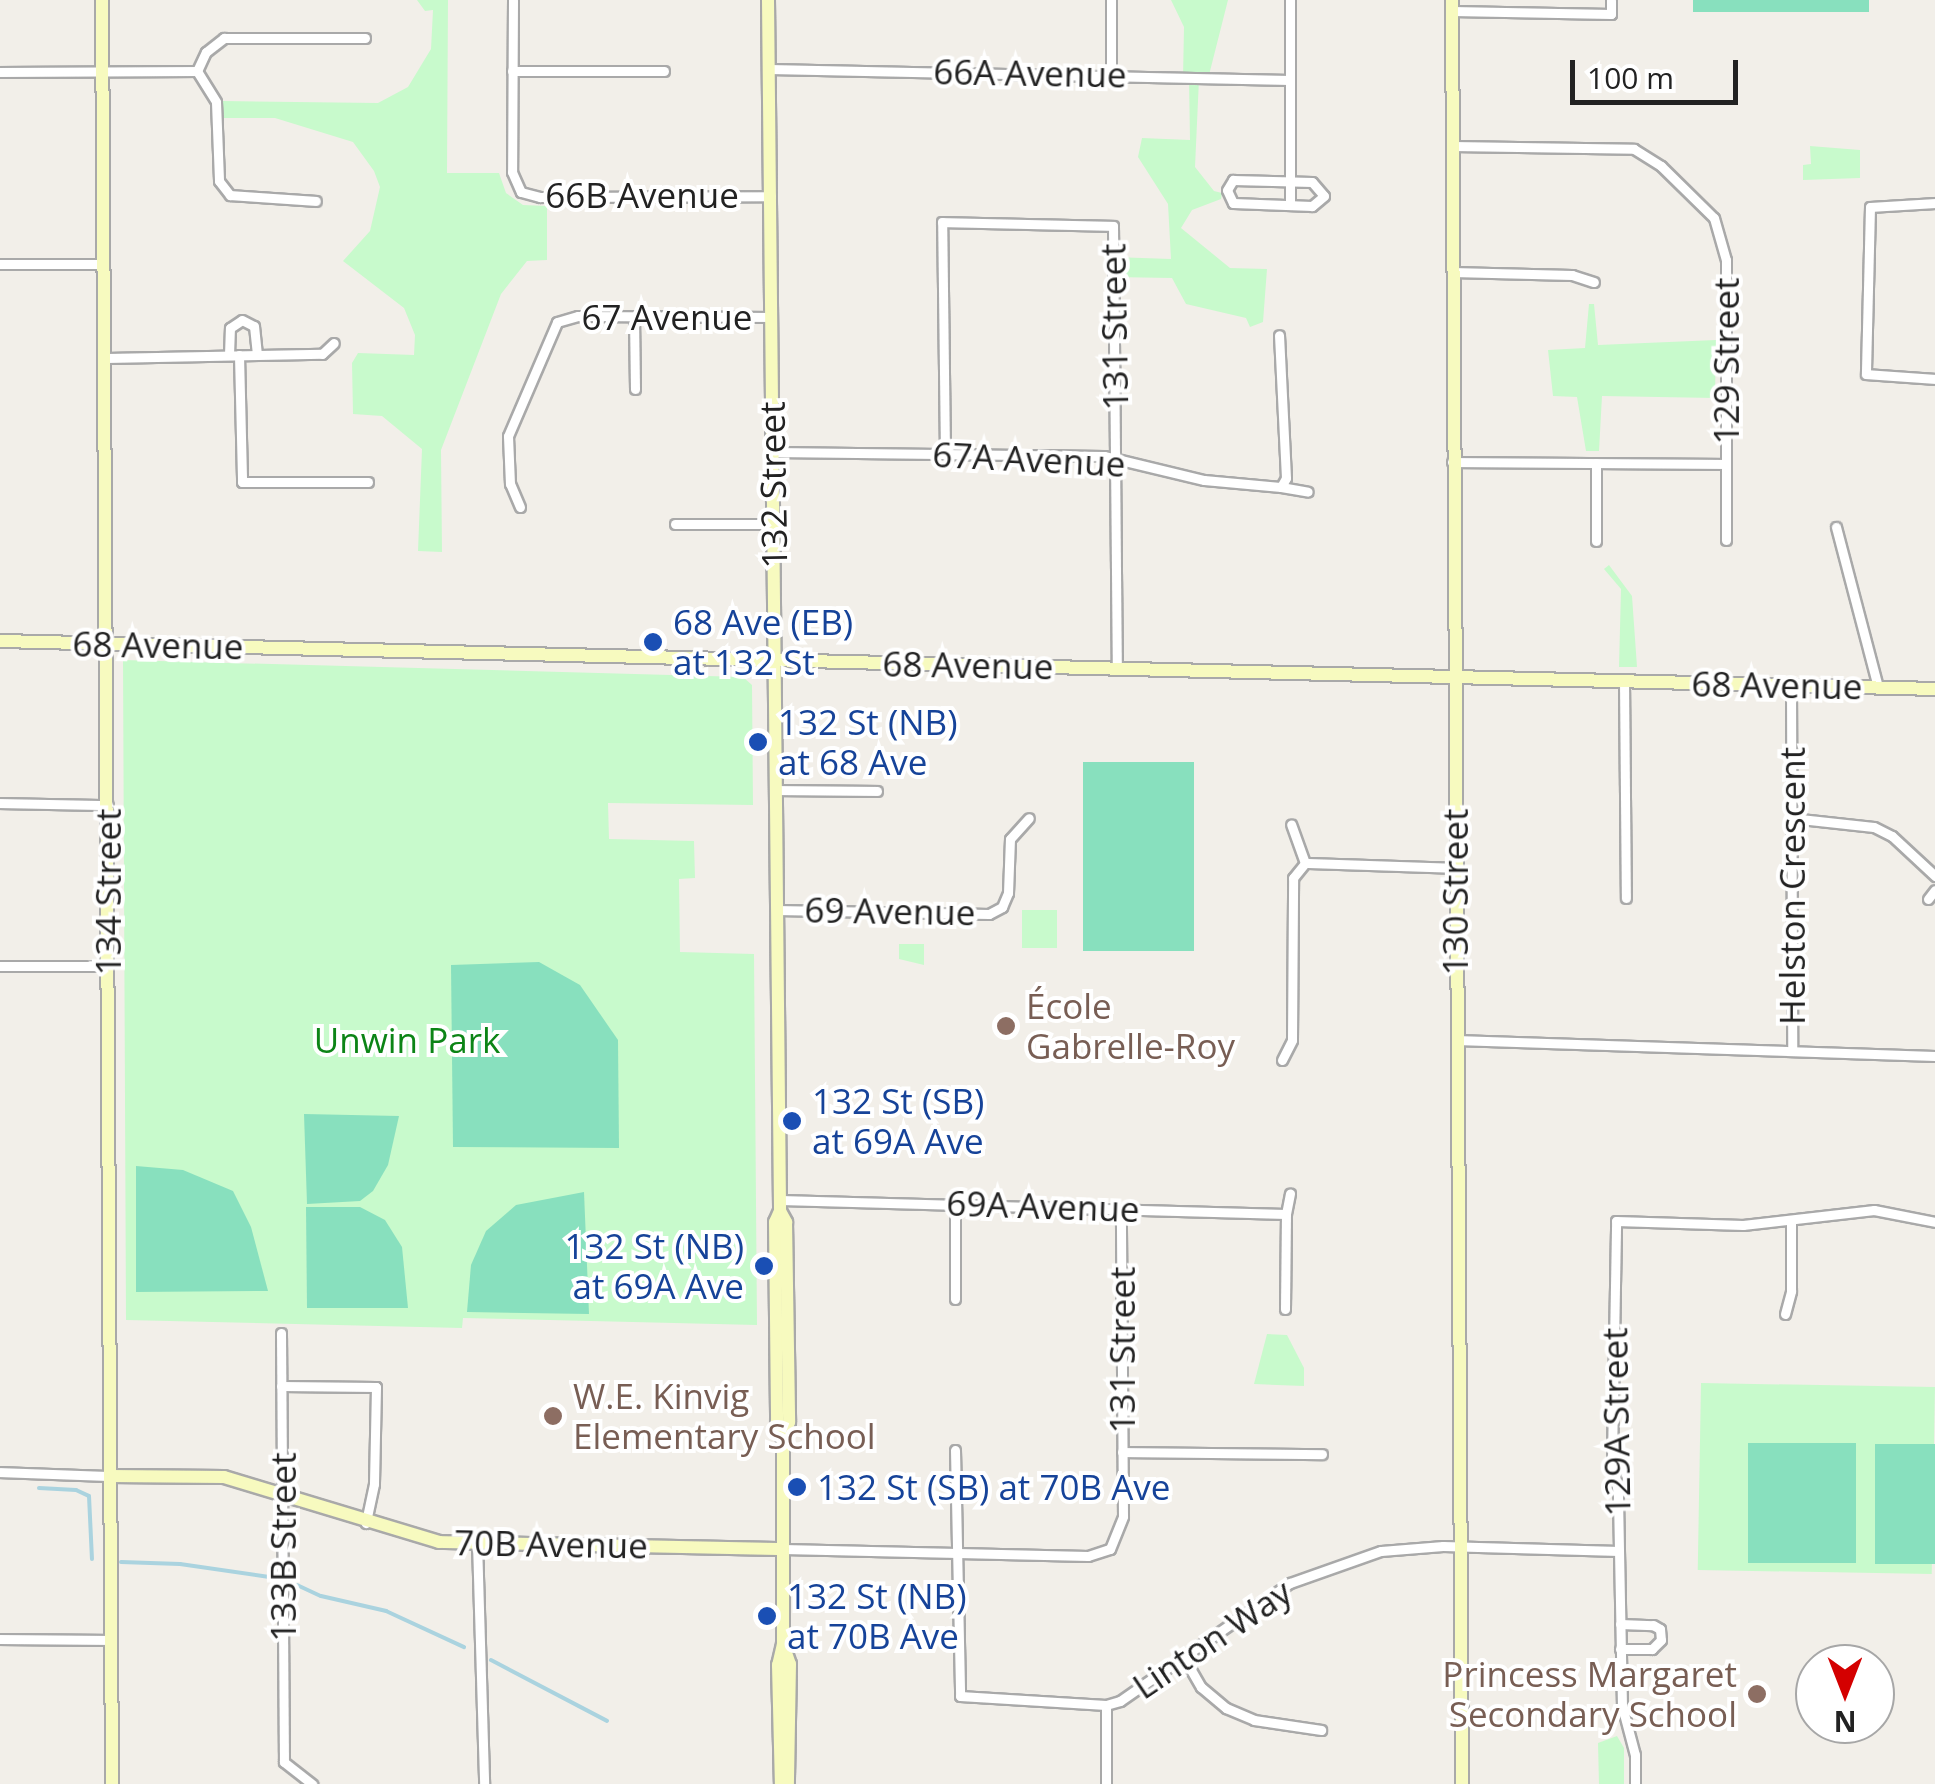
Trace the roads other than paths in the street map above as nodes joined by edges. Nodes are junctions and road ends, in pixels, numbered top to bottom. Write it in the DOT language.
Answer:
graph roads {
  1 [pos="102,0"];
  2 [pos="513,0"];
  3 [pos="768,0"];
  4 [pos="1111,0"];
  5 [pos="1290,0"];
  6 [pos="1611,0"];
  7 [pos="1452,6"];
  8 [pos="365,38"];
  9 [pos="769,69"];
  10 [pos="197,71"];
  11 [pos="512,71"];
  12 [pos="664,71"];
  13 [pos="0,72"];
  14 [pos="102,72"];
  15 [pos="1111,75"];
  16 [pos="1290,80"];
  17 [pos="1452,146"];
  18 [pos="1290,182"];
  19 [pos="770,196"];
  20 [pos="316,202"];
  21 [pos="1935,204"];
  22 [pos="1290,205"];
  23 [pos="0,264"];
  24 [pos="104,264"];
  25 [pos="1452,272"];
  26 [pos="1594,282"];
  27 [pos="634,317"];
  28 [pos="771,317"];
  29 [pos="1279,334"];
  30 [pos="334,344"];
  31 [pos="256,354"];
  32 [pos="234,355"];
  33 [pos="106,358"];
  34 [pos="1935,379"];
  35 [pos="634,388"];
  36 [pos="774,452"];
  37 [pos="944,453"];
  38 [pos="1116,458"];
  39 [pos="1452,462"];
  40 [pos="1596,463"];
  41 [pos="1725,464"];
  42 [pos="368,482"];
  43 [pos="1283,483"];
  44 [pos="1308,492"];
  45 [pos="520,506"];
  46 [pos="675,524"];
  47 [pos="774,524"];
  48 [pos="1836,527"];
  49 [pos="1726,540"];
  50 [pos="1596,541"];
  51 [pos="0,641"];
  52 [pos="106,644"];
  53 [pos="775,660"];
  54 [pos="1117,668"];
  55 [pos="1454,677"];
  56 [pos="1624,681"];
  57 [pos="1791,685"];
  58 [pos="1878,688"];
  59 [pos="1935,689"];
  60 [pos="775,790"];
  61 [pos="877,791"];
  62 [pos="0,803"];
  63 [pos="108,806"];
  64 [pos="1029,818"];
  65 [pos="1791,818"];
  66 [pos="1291,824"];
  67 [pos="1305,863"];
  68 [pos="1454,868"];
  69 [pos="1935,876"];
  70 [pos="1935,890"];
  71 [pos="1626,898"];
  72 [pos="1928,899"];
  73 [pos="776,910"];
  74 [pos="0,966"];
  75 [pos="108,966"];
  76 [pos="1456,1040"];
  77 [pos="1792,1050"];
  78 [pos="1935,1056"];
  79 [pos="1282,1060"];
  80 [pos="1290,1194"];
  81 [pos="955,1202"];
  82 [pos="780,1205"];
  83 [pos="1121,1209"];
  84 [pos="1286,1214"];
  85 [pos="1791,1220"];
  86 [pos="1935,1222"];
  87 [pos="954,1299"];
  88 [pos="1286,1309"];
  89 [pos="1785,1314"];
  90 [pos="280,1333"];
  91 [pos="281,1386"];
  92 [pos="955,1450"];
  93 [pos="1122,1452"];
  94 [pos="1322,1454"];
  95 [pos="0,1472"];
  96 [pos="110,1476"];
  97 [pos="284,1495"];
  98 [pos="366,1523"];
  99 [pos="477,1542"];
  100 [pos="1460,1547"];
  101 [pos="783,1549"];
  102 [pos="1110,1549"];
  103 [pos="1619,1551"];
  104 [pos="959,1552"];
  105 [pos="1620,1624"];
  106 [pos="0,1639"];
  107 [pos="110,1640"];
  108 [pos="1620,1649"];
  109 [pos="1183,1656"];
  110 [pos="1106,1704"];
  111 [pos="1321,1730"];
  112 [pos="112,1784"];
  113 [pos="312,1784"];
  114 [pos="484,1784"];
  115 [pos="785,1784"];
  116 [pos="1106,1784"];
  117 [pos="1462,1784"];
  118 [pos="1635,1784"];
  1 -- 14 [label="street, 134 Street"];
  2 -- 11 [label="street"];
  3 -- 9 [label="street, 132 Street"];
  4 -- 15 [label="street"];
  5 -- 16 [label="street"];
  6 -- 7 [label="street"];
  7 -- 17 [label="street, 130 Street"];
  8 -- 10 [label="street"];
  9 -- 15 [label="street, 66A Avenue"];
  9 -- 19 [label="street, 132 Street"];
  10 -- 14 [label="street"];
  10 -- 20 [label="street"];
  11 -- 12 [label="street"];
  11 -- 19 [label="street, 66B Avenue"];
  13 -- 14 [label="street"];
  14 -- 24 [label="street, 134 Street"];
  15 -- 16 [label="street, 66A Avenue"];
  16 -- 18 [label="street"];
  17 -- 25 [label="street, 130 Street"];
  17 -- 41 [label="street, 129 Street"];
  18 -- 22 [label="street"];
  18 -- 22 [label="street"];
  18 -- 22 [label="street"];
  19 -- 28 [label="street, 132 Street"];
  21 -- 34 [label="street"];
  23 -- 24 [label="street"];
  24 -- 33 [label="street, 134 Street"];
  25 -- 26 [label="street"];
  25 -- 39 [label="street, 130 Street"];
  27 -- 28 [label="street, 67 Avenue"];
  27 -- 35 [label="street"];
  27 -- 45 [label="street, 67 Avenue"];
  28 -- 36 [label="street, 132 Street"];
  29 -- 43 [label="street"];
  30 -- 31 [label="street"];
  31 -- 32 [label="street"];
  31 -- 32 [label="street"];
  32 -- 33 [label="street"];
  32 -- 42 [label="street"];
  33 -- 52 [label="street, 134 Street"];
  36 -- 37 [label="street, 67A Avenue"];
  36 -- 47 [label="street, 132 Street"];
  37 -- 38 [label="street, 67A Avenue"];
  37 -- 38 [label="street, 131 Street"];
  38 -- 43 [label="street, 67A Avenue"];
  38 -- 54 [label="street, 131 Street"];
  39 -- 40 [label="street"];
  39 -- 55 [label="street, 130 Street"];
  40 -- 41 [label="street"];
  40 -- 50 [label="street"];
  41 -- 49 [label="street, 129 Street"];
  43 -- 44 [label="street, 67A Avenue"];
  46 -- 47 [label="street"];
  47 -- 53 [label="street, 132 Street"];
  48 -- 58 [label="street"];
  51 -- 52 [label="street, 68 Avenue"];
  52 -- 53 [label="street, 68 Avenue"];
  52 -- 63 [label="street, 134 Street"];
  53 -- 54 [label="street, 68 Avenue"];
  53 -- 60 [label="street, 132 Street"];
  54 -- 55 [label="street, 68 Avenue"];
  55 -- 56 [label="street, 68 Avenue"];
  55 -- 68 [label="street, 130 Street"];
  56 -- 57 [label="street, 68 Avenue"];
  56 -- 71 [label="street"];
  57 -- 58 [label="street, 68 Avenue"];
  57 -- 65 [label="street, Helston Crescent"];
  58 -- 59 [label="street, 68 Avenue"];
  60 -- 61 [label="street"];
  60 -- 73 [label="street, 132 Street"];
  62 -- 63 [label="street"];
  63 -- 75 [label="street, 134 Street"];
  64 -- 73 [label="street, 69 Avenue"];
  65 -- 69 [label="street"];
  65 -- 77 [label="street, Helston Crescent"];
  66 -- 67 [label="street"];
  67 -- 68 [label="street"];
  67 -- 79 [label="street"];
  68 -- 76 [label="street, 130 Street"];
  70 -- 72 [label="street"];
  73 -- 82 [label="street, 132 Street"];
  74 -- 75 [label="street"];
  75 -- 96 [label="street, 134 Street"];
  76 -- 77 [label="street, Helston Crescent"];
  76 -- 100 [label="street, 130 Street"];
  77 -- 78 [label="street"];
  80 -- 84 [label="street"];
  81 -- 82 [label="street, 69A Avenue"];
  81 -- 83 [label="street, 69A Avenue"];
  81 -- 87 [label="street"];
  82 -- 101 [label="street, 132 Street"];
  83 -- 84 [label="street, 69A Avenue"];
  83 -- 93 [label="street, 131 Street"];
  84 -- 88 [label="street"];
  85 -- 86 [label="street"];
  85 -- 89 [label="street"];
  85 -- 103 [label="street, 129A Street"];
  90 -- 91 [label="street, 133B Street"];
  91 -- 97 [label="street, 133B Street"];
  91 -- 98 [label="street"];
  92 -- 104 [label="street"];
  93 -- 94 [label="street"];
  93 -- 102 [label="street, 131 Street"];
  95 -- 96 [label="street, 70B Avenue"];
  96 -- 97 [label="street, 70B Avenue"];
  96 -- 107 [label="street, 134 Street"];
  97 -- 98 [label="street, 70B Avenue"];
  97 -- 113 [label="street, 133B Street"];
  98 -- 99 [label="street, 70B Avenue"];
  99 -- 101 [label="street, 70B Avenue"];
  99 -- 114 [label="street"];
  100 -- 103 [label="street"];
  100 -- 109 [label="street, Linton Way"];
  100 -- 117 [label="street, 130 Street"];
  101 -- 104 [label="street, 70B Avenue"];
  101 -- 115 [label="street, 132 Street"];
  102 -- 104 [label="street, 70B Avenue"];
  103 -- 105 [label="street, 129A Street"];
  104 -- 110 [label="street, Linton Way"];
  105 -- 108 [label="street, 129A Street"];
  105 -- 108 [label="street"];
  106 -- 107 [label="street"];
  107 -- 112 [label="street, 134 Street"];
  108 -- 118 [label="street, 129A Street"];
  109 -- 110 [label="street, Linton Way"];
  109 -- 111 [label="street"];
  110 -- 116 [label="street"];
}
